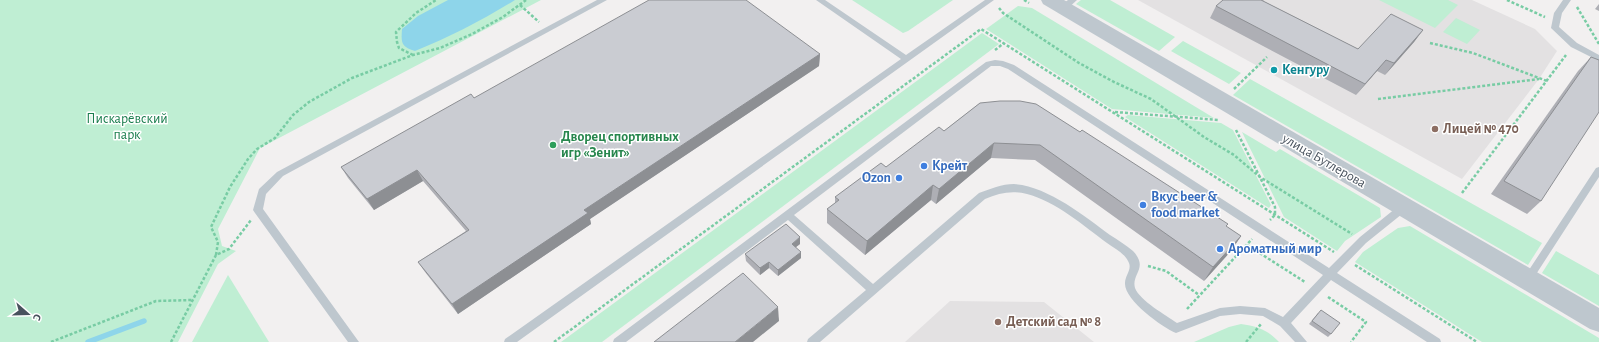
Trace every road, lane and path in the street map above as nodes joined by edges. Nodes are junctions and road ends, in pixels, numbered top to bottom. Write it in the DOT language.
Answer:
graph roads {
  1 [pos="436,0"];
  2 [pos="526,0"];
  3 [pos="603,0"];
  4 [pos="820,0"];
  5 [pos="1024,0"];
  6 [pos="1507,0"];
  7 [pos="1567,0"];
  8 [pos="993,2"];
  9 [pos="1062,2"];
  10 [pos="1029,3"];
  11 [pos="520,5"];
  12 [pos="1576,6"];
  13 [pos="1556,22"];
  14 [pos="548,30"];
  15 [pos="1430,43"];
  16 [pos="1599,44"];
  17 [pos="1574,45"];
  18 [pos="413,55"];
  19 [pos="1267,57"];
  20 [pos="1599,58"];
  21 [pos="906,59"];
  22 [pos="1539,79"];
  23 [pos="1547,81"];
  24 [pos="1230,92"];
  25 [pos="1378,99"];
  26 [pos="1113,112"];
  27 [pos="1175,116"];
  28 [pos="1220,120"];
  29 [pos="1234,124"];
  30 [pos="1599,170"];
  31 [pos="1260,177"];
  32 [pos="1462,193"];
  33 [pos="1404,207"];
  34 [pos="258,210"];
  35 [pos="787,214"];
  36 [pos="1275,215"];
  37 [pos="1262,229"];
  38 [pos="1363,240"];
  39 [pos="216,255"];
  40 [pos="1344,258"];
  41 [pos="1135,261"];
  42 [pos="1330,274"];
  43 [pos="1528,279"];
  44 [pos="872,289"];
  45 [pos="1200,295"];
  46 [pos="193,300"];
  47 [pos="1265,312"];
  48 [pos="1599,321"];
  49 [pos="1255,323"];
  50 [pos="1284,323"];
  51 [pos="1261,325"];
  52 [pos="1266,327"];
  53 [pos="1176,328"];
  54 [pos="52,342"];
  55 [pos="171,342"];
  56 [pos="354,342"];
  57 [pos="509,342"];
  58 [pos="554,342"];
  59 [pos="618,342"];
  60 [pos="812,342"];
  61 [pos="1246,342"];
  62 [pos="1302,342"];
  63 [pos="1436,342"];
  64 [pos="1477,342"];
  1 -- 18 [label="path"];
  2 -- 11 [label="path"];
  3 -- 14 [label="lane"];
  4 -- 21 [label="lane"];
  5 -- 10 [label="path"];
  6 -- 13 [label="path"];
  7 -- 13 [label="lane"];
  8 -- 21 [label="lane"];
  8 -- 27 [label="path"];
  9 -- 33 [label="street, улица Бутлерова"];
  11 -- 14 [label="path"];
  11 -- 18 [label="path"];
  12 -- 16 [label="path"];
  13 -- 17 [label="lane"];
  14 -- 34 [label="lane"];
  15 -- 22 [label="path"];
  17 -- 20 [label="lane"];
  17 -- 23 [label="path"];
  18 -- 39 [label="path"];
  19 -- 24 [label="path"];
  21 -- 57 [label="lane"];
  22 -- 23 [label="path"];
  22 -- 25 [label="path"];
  23 -- 32 [label="path"];
  26 -- 27 [label="path"];
  26 -- 36 [label="path"];
  26 -- 58 [label="path"];
  27 -- 28 [label="path"];
  27 -- 31 [label="path"];
  29 -- 31 [label="path"];
  30 -- 43 [label="lane"];
  31 -- 36 [label="path"];
  31 -- 38 [label="path"];
  33 -- 38 [label="lane"];
  33 -- 43 [label="street, улица Бутлерова"];
  34 -- 39 [label="path"];
  34 -- 56 [label="lane"];
  35 -- 37 [label="lane"];
  35 -- 44 [label="lane"];
  35 -- 59 [label="lane"];
  36 -- 37 [label="path"];
  36 -- 40 [label="path"];
  37 -- 42 [label="lane"];
  37 -- 45 [label="path"];
  38 -- 40 [label="lane"];
  39 -- 46 [label="path"];
  40 -- 42 [label="lane"];
  40 -- 64 [label="path"];
  41 -- 44 [label="lane"];
  41 -- 45 [label="path"];
  41 -- 53 [label="lane"];
  42 -- 50 [label="lane"];
  42 -- 63 [label="lane"];
  43 -- 48 [label="street, улица Бутлерова"];
  44 -- 60 [label="lane"];
  45 -- 53 [label="path"];
  46 -- 54 [label="path"];
  46 -- 55 [label="path"];
  47 -- 50 [label="lane"];
  47 -- 51 [label="path"];
  47 -- 53 [label="lane"];
  49 -- 51 [label="path"];
  50 -- 62 [label="lane"];
  51 -- 52 [label="path"];
  51 -- 61 [label="path"];
}
